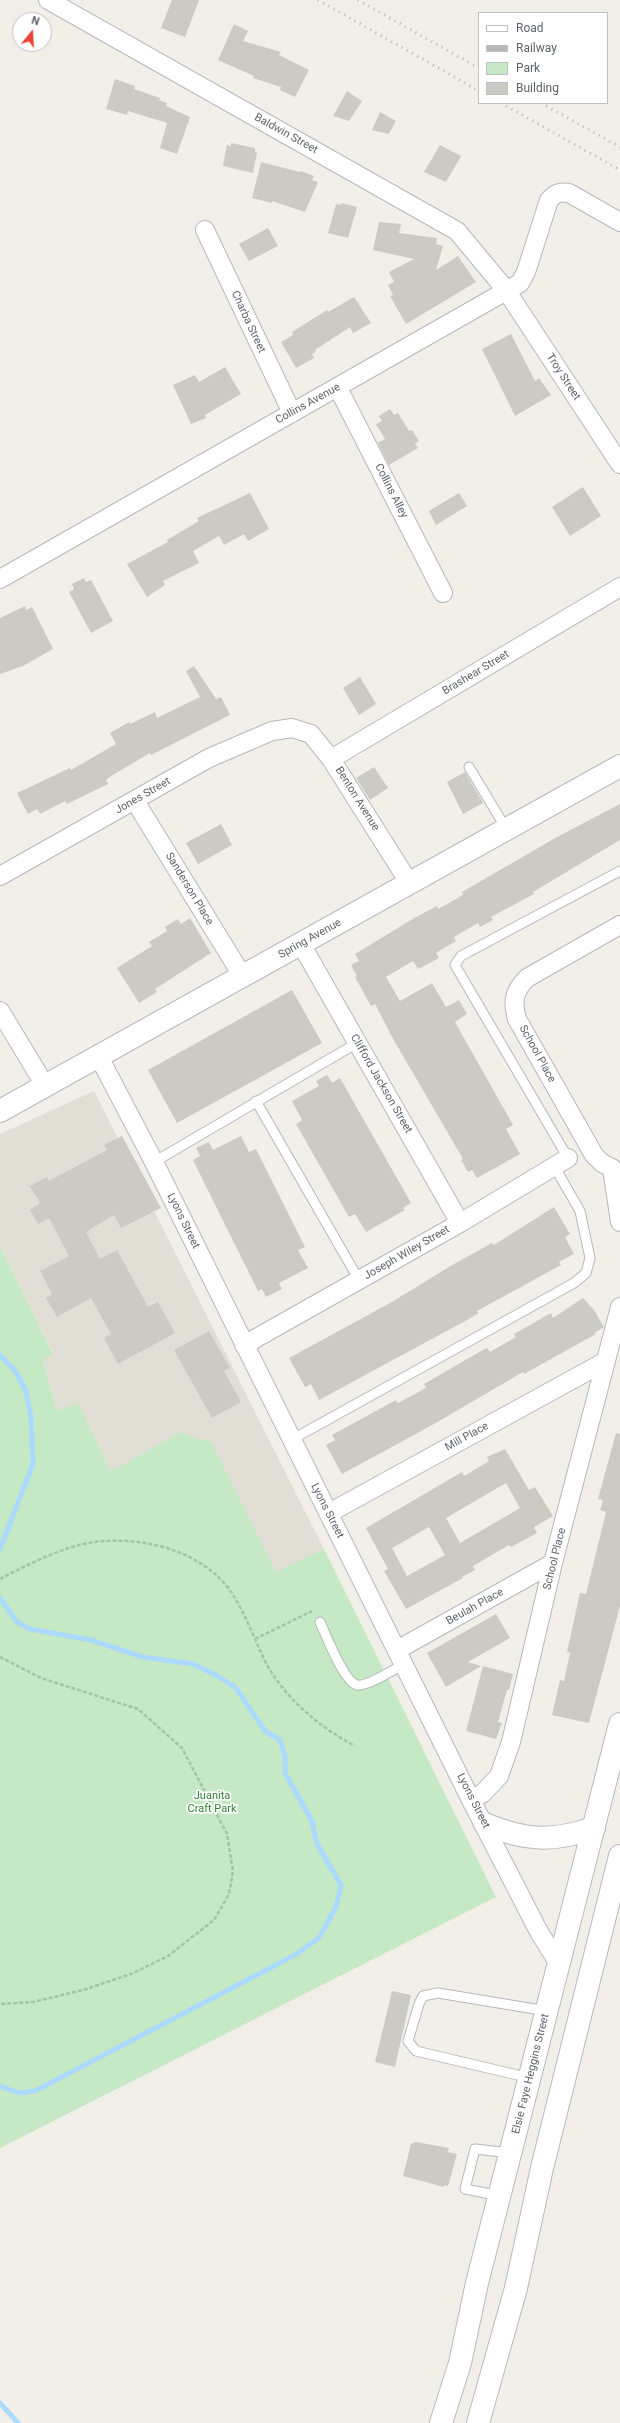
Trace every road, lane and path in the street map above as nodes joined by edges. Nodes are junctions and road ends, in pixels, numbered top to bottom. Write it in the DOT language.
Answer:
graph roads {
  1 [pos="48,0"];
  2 [pos="620,222"];
  3 [pos="205,230"];
  4 [pos="506,290"];
  5 [pos="338,388"];
  6 [pos="292,413"];
  7 [pos="620,464"];
  8 [pos="0,579"];
  9 [pos="620,587"];
  10 [pos="443,593"];
  11 [pos="292,728"];
  12 [pos="331,758"];
  13 [pos="620,766"];
  14 [pos="469,767"];
  15 [pos="136,801"];
  16 [pos="507,830"];
  17 [pos="620,871"];
  18 [pos="0,876"];
  19 [pos="410,884"];
  20 [pos="620,926"];
  21 [pos="301,944"];
  22 [pos="243,977"];
  23 [pos="0,1011"];
  24 [pos="358,1043"];
  25 [pos="99,1057"];
  26 [pos="46,1087"];
  27 [pos="256,1101"];
  28 [pos="0,1111"];
  29 [pos="154,1162"];
  30 [pos="561,1162"];
  31 [pos="616,1169"];
  32 [pos="620,1222"];
  33 [pos="460,1223"];
  34 [pos="359,1280"];
  35 [pos="620,1307"];
  36 [pos="244,1345"];
  37 [pos="606,1361"];
  38 [pos="292,1440"];
  39 [pos="328,1513"];
  40 [pos="553,1563"];
  41 [pos="0,1579"];
  42 [pos="318,1608"];
  43 [pos="320,1622"];
  44 [pos="255,1639"];
  45 [pos="0,1657"];
  46 [pos="401,1657"];
  47 [pos="620,1724"];
  48 [pos="355,1746"];
  49 [pos="471,1800"];
  50 [pos="485,1824"];
  51 [pos="594,1828"];
  52 [pos="620,1856"];
  53 [pos="559,1964"];
  54 [pos="0,2004"];
  55 [pos="547,2011"];
  56 [pos="530,2078"];
  57 [pos="512,2154"];
  58 [pos="500,2198"];
  59 [pos="532,2209"];
  60 [pos="440,2423"];
  61 [pos="478,2423"];
  1 -- 4 [label="street, Baldwin Street"];
  2 -- 4 [label="street, Collins Avenue"];
  3 -- 6 [label="street, Charba Street"];
  4 -- 5 [label="street, Collins Avenue"];
  4 -- 7 [label="street, Troy Street"];
  5 -- 6 [label="street, Collins Avenue"];
  5 -- 10 [label="street, Collins Alley"];
  6 -- 8 [label="street, Collins Avenue"];
  9 -- 12 [label="street, Brashear Street"];
  11 -- 12 [label="street, Benton Avenue"];
  11 -- 15 [label="street, Jones Street"];
  12 -- 19 [label="street, Benton Avenue"];
  13 -- 16 [label="main road, Spring Avenue"];
  14 -- 16 [label="lane"];
  15 -- 18 [label="street, Jones Street"];
  15 -- 22 [label="street, Sanderson Place"];
  16 -- 19 [label="main road, Spring Avenue"];
  17 -- 30 [label="lane"];
  19 -- 21 [label="main road, Spring Avenue"];
  20 -- 31 [label="street, School Place"];
  21 -- 22 [label="main road, Spring Avenue"];
  21 -- 24 [label="street, Clifford Jackson Street"];
  22 -- 25 [label="main road, Spring Avenue"];
  23 -- 26 [label="street"];
  24 -- 27 [label="lane"];
  24 -- 33 [label="street, Clifford Jackson Street"];
  25 -- 26 [label="main road, Spring Avenue"];
  25 -- 29 [label="street, Lyons Street"];
  26 -- 28 [label="main road, Spring Avenue"];
  27 -- 29 [label="lane"];
  27 -- 34 [label="lane"];
  29 -- 36 [label="street, Lyons Street"];
  30 -- 33 [label="street, Joseph Wiley Street"];
  30 -- 38 [label="lane"];
  31 -- 32 [label="street, School Place"];
  33 -- 34 [label="street, Joseph Wiley Street"];
  34 -- 36 [label="street, Joseph Wiley Street"];
  35 -- 37 [label="street, School Place"];
  36 -- 38 [label="street, Lyons Street"];
  37 -- 39 [label="street, Mill Place"];
  37 -- 40 [label="street, School Place"];
  38 -- 39 [label="street, Lyons Street"];
  39 -- 46 [label="street, Lyons Street"];
  40 -- 46 [label="street, Beulah Place"];
  40 -- 49 [label="street, School Place"];
  41 -- 44 [label="path"];
  42 -- 44 [label="path"];
  43 -- 46 [label="lane"];
  44 -- 48 [label="path"];
  45 -- 54 [label="path"];
  46 -- 49 [label="street, Lyons Street"];
  47 -- 51 [label="main road, Elsie Faye Heggins Street"];
  49 -- 50 [label="street, Lyons Street"];
  50 -- 51 [label="main road"];
  50 -- 53 [label="street, Lyons Street"];
  51 -- 53 [label="main road, Elsie Faye Heggins Street"];
  52 -- 59 [label="main road"];
  53 -- 55 [label="main road, Elsie Faye Heggins Street"];
  55 -- 56 [label="main road, Elsie Faye Heggins Street"];
  55 -- 56 [label="lane"];
  56 -- 57 [label="main road, Elsie Faye Heggins Street"];
  57 -- 58 [label="main road, Elsie Faye Heggins Street"];
  57 -- 58 [label="lane"];
  58 -- 59 [label="main road"];
  58 -- 60 [label="main road, Elsie Faye Heggins Street"];
  59 -- 61 [label="main road"];
}
